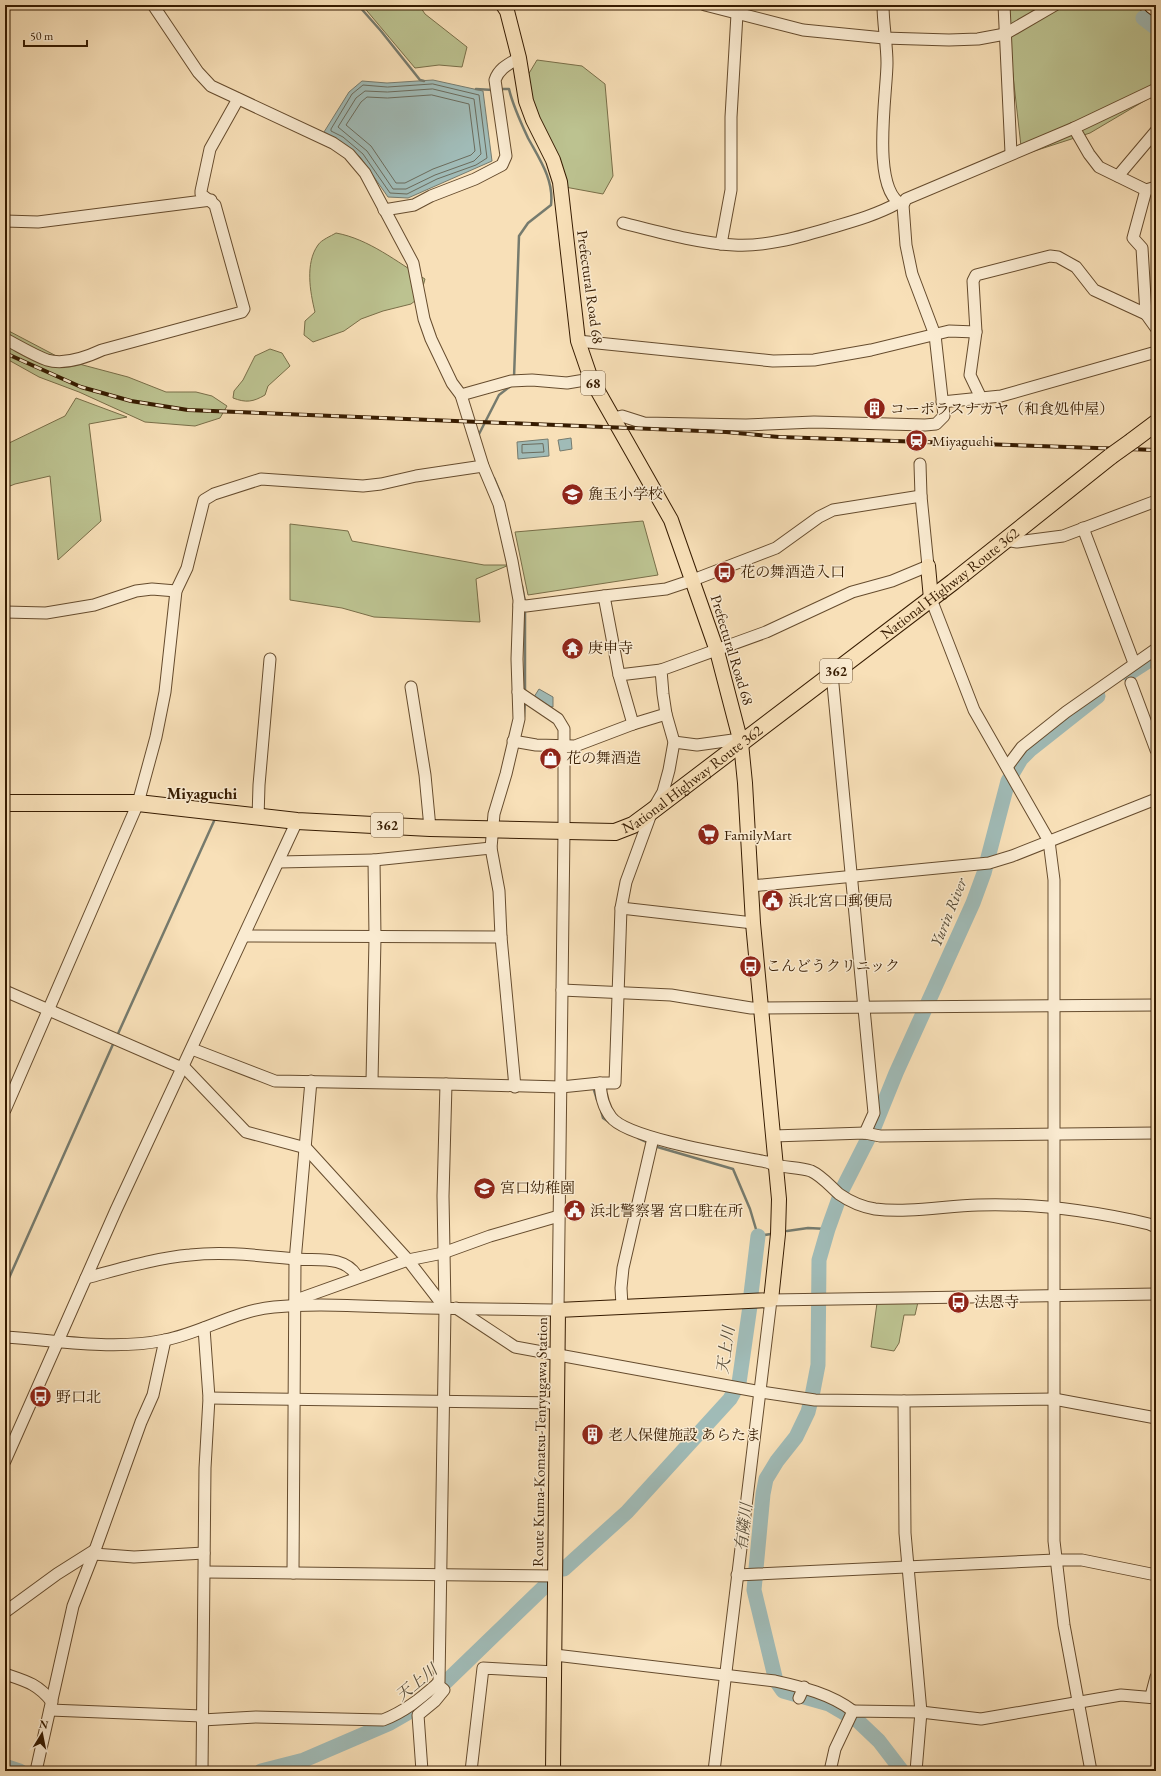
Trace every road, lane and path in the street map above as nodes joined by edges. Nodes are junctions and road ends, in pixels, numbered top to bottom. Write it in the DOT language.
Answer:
graph roads {
  1 [pos="153,5"];
  2 [pos="503,5"];
  3 [pos="704,5"];
  4 [pos="883,5"];
  5 [pos="1004,5"];
  6 [pos="1055,5"];
  7 [pos="1152,5"];
  8 [pos="1156,8"];
  9 [pos="737,14"];
  10 [pos="1005,34"];
  11 [pos="884,38"];
  12 [pos="520,58"];
  13 [pos="1156,89"];
  14 [pos="238,99"];
  15 [pos="1074,128"];
  16 [pos="1156,131"];
  17 [pos="1012,153"];
  18 [pos="1118,176"];
  19 [pos="1151,188"];
  20 [pos="211,200"];
  21 [pos="901,204"];
  22 [pos="384,210"];
  23 [pos="5,221"];
  24 [pos="623,223"];
  25 [pos="721,244"];
  26 [pos="1146,314"];
  27 [pos="1156,328"];
  28 [pos="976,332"];
  29 [pos="935,334"];
  30 [pos="5,339"];
  31 [pos="578,341"];
  32 [pos="1156,352"];
  33 [pos="591,379"];
  34 [pos="461,395"];
  35 [pos="981,398"];
  36 [pos="942,402"];
  37 [pos="613,418"];
  38 [pos="1156,423"];
  39 [pos="920,464"];
  40 [pos="483,466"];
  41 [pos="921,496"];
  42 [pos="1156,501"];
  43 [pos="1083,528"];
  44 [pos="1006,540"];
  45 [pos="928,566"];
  46 [pos="692,580"];
  47 [pos="176,591"];
  48 [pos="604,596"];
  49 [pos="931,599"];
  50 [pos="522,605"];
  51 [pos="5,612"];
  52 [pos="1156,649"];
  53 [pos="717,651"];
  54 [pos="270,659"];
  55 [pos="1134,663"];
  56 [pos="661,670"];
  57 [pos="832,674"];
  58 [pos="619,675"];
  59 [pos="1131,683"];
  60 [pos="411,687"];
  61 [pos="518,692"];
  62 [pos="666,714"];
  63 [pos="633,724"];
  64 [pos="513,741"];
  65 [pos="740,741"];
  66 [pos="674,742"];
  67 [pos="565,746"];
  68 [pos="1156,750"];
  69 [pos="1009,771"];
  70 [pos="1156,799"];
  71 [pos="5,803"];
  72 [pos="138,803"];
  73 [pos="652,811"];
  74 [pos="258,818"];
  75 [pos="297,821"];
  76 [pos="430,828"];
  77 [pos="492,829"];
  78 [pos="564,831"];
  79 [pos="1049,841"];
  80 [pos="491,848"];
  81 [pos="374,860"];
  82 [pos="279,862"];
  83 [pos="852,876"];
  84 [pos="751,886"];
  85 [pos="621,908"];
  86 [pos="753,923"];
  87 [pos="244,936"];
  88 [pos="501,937"];
  89 [pos="375,938"];
  90 [pos="562,990"];
  91 [pos="5,991"];
  92 [pos="619,992"];
  93 [pos="1156,1005"];
  94 [pos="1053,1006"];
  95 [pos="761,1007"];
  96 [pos="864,1007"];
  97 [pos="47,1010"];
  98 [pos="192,1049"];
  99 [pos="183,1067"];
  100 [pos="311,1081"];
  101 [pos="372,1081"];
  102 [pos="600,1083"];
  103 [pos="446,1084"];
  104 [pos="515,1087"];
  105 [pos="561,1087"];
  106 [pos="5,1110"];
  107 [pos="865,1133"];
  108 [pos="1054,1133"];
  109 [pos="1156,1133"];
  110 [pos="773,1136"];
  111 [pos="653,1138"];
  112 [pos="306,1148"];
  113 [pos="775,1166"];
  114 [pos="1055,1207"];
  115 [pos="560,1216"];
  116 [pos="1156,1227"];
  117 [pos="443,1253"];
  118 [pos="296,1259"];
  119 [pos="408,1260"];
  120 [pos="357,1276"];
  121 [pos="86,1278"];
  122 [pos="1156,1294"];
  123 [pos="1055,1295"];
  124 [pos="771,1300"];
  125 [pos="296,1303"];
  126 [pos="622,1306"];
  127 [pos="450,1308"];
  128 [pos="558,1310"];
  129 [pos="204,1328"];
  130 [pos="5,1337"];
  131 [pos="165,1340"];
  132 [pos="59,1341"];
  133 [pos="558,1356"];
  134 [pos="761,1392"];
  135 [pos="209,1398"];
  136 [pos="1054,1399"];
  137 [pos="295,1400"];
  138 [pos="904,1401"];
  139 [pos="443,1402"];
  140 [pos="557,1403"];
  141 [pos="1156,1418"];
  142 [pos="5,1461"];
  143 [pos="94,1552"];
  144 [pos="204,1552"];
  145 [pos="1055,1560"];
  146 [pos="908,1568"];
  147 [pos="205,1572"];
  148 [pos="293,1573"];
  149 [pos="440,1574"];
  150 [pos="742,1575"];
  151 [pos="1156,1575"];
  152 [pos="556,1576"];
  153 [pos="5,1612"];
  154 [pos="555,1655"];
  155 [pos="555,1672"];
  156 [pos="5,1674"];
  157 [pos="725,1675"];
  158 [pos="1156,1677"];
  159 [pos="439,1686"];
  160 [pos="1154,1697"];
  161 [pos="1079,1703"];
  162 [pos="51,1706"];
  163 [pos="853,1711"];
  164 [pos="921,1712"];
  165 [pos="202,1718"];
  166 [pos="37,1770"];
  167 [pos="202,1771"];
  168 [pos="422,1771"];
  169 [pos="471,1771"];
  170 [pos="553,1771"];
  171 [pos="714,1771"];
  172 [pos="830,1771"];
  173 [pos="916,1771"];
  174 [pos="1091,1771"];
  1 -- 14 [label="street"];
  2 -- 12 [label="main road, Prefectural Road 68 / 68"];
  3 -- 9 [label="street"];
  4 -- 11 [label="street"];
  5 -- 10 [label="street"];
  6 -- 10 [label="street"];
  7 -- 8 [label="highway"];
  9 -- 11 [label="street"];
  9 -- 25 [label="street"];
  10 -- 11 [label="street"];
  10 -- 17 [label="street"];
  11 -- 21 [label="street"];
  12 -- 22 [label="street"];
  12 -- 31 [label="main road, Prefectural Road 68 / 68"];
  13 -- 15 [label="street"];
  14 -- 20 [label="street"];
  14 -- 22 [label="street"];
  15 -- 17 [label="street"];
  15 -- 18 [label="street"];
  16 -- 18 [label="street"];
  17 -- 21 [label="street"];
  18 -- 19 [label="street"];
  19 -- 26 [label="street"];
  20 -- 23 [label="street"];
  20 -- 30 [label="street"];
  21 -- 25 [label="street"];
  21 -- 29 [label="street"];
  22 -- 34 [label="street"];
  24 -- 25 [label="street"];
  26 -- 27 [label="street"];
  26 -- 28 [label="street"];
  28 -- 29 [label="street"];
  28 -- 35 [label="street"];
  29 -- 31 [label="street"];
  29 -- 36 [label="street"];
  31 -- 33 [label="main road, Prefectural Road 68 / 68"];
  32 -- 35 [label="street"];
  33 -- 34 [label="street"];
  33 -- 37 [label="main road, Prefectural Road 68 / 68"];
  34 -- 40 [label="street"];
  35 -- 36 [label="street"];
  36 -- 37 [label="street"];
  37 -- 46 [label="main road, Prefectural Road 68 / 68"];
  38 -- 44 [label="highway, National Highway Route 362 / 362, bridge"];
  39 -- 41 [label="street"];
  40 -- 47 [label="street"];
  40 -- 50 [label="street"];
  41 -- 45 [label="street"];
  41 -- 46 [label="street"];
  42 -- 43 [label="street"];
  43 -- 44 [label="street"];
  43 -- 55 [label="street"];
  44 -- 49 [label="highway, National Highway Route 362 / 362"];
  45 -- 49 [label="main road"];
  45 -- 53 [label="street"];
  46 -- 48 [label="street"];
  46 -- 53 [label="main road, Prefectural Road 68 / 68"];
  47 -- 51 [label="street"];
  47 -- 72 [label="street"];
  48 -- 50 [label="street"];
  48 -- 58 [label="street"];
  49 -- 57 [label="highway, National Highway Route 362 / 362"];
  49 -- 69 [label="street"];
  50 -- 61 [label="street"];
  52 -- 55 [label="street"];
  53 -- 56 [label="street"];
  53 -- 65 [label="main road, Prefectural Road 68 / 68"];
  54 -- 74 [label="street"];
  55 -- 69 [label="street"];
  56 -- 58 [label="street"];
  56 -- 62 [label="street"];
  57 -- 65 [label="highway, National Highway Route 362 / 362"];
  57 -- 83 [label="street"];
  58 -- 63 [label="street"];
  59 -- 68 [label="street"];
  60 -- 76 [label="street"];
  61 -- 64 [label="street"];
  61 -- 67 [label="street"];
  62 -- 63 [label="street"];
  62 -- 66 [label="street"];
  63 -- 67 [label="street"];
  64 -- 67 [label="street"];
  64 -- 77 [label="street"];
  65 -- 66 [label="street"];
  65 -- 73 [label="highway, National Highway Route 362 / 362"];
  65 -- 84 [label="main road"];
  66 -- 73 [label="street"];
  67 -- 78 [label="street"];
  69 -- 79 [label="street"];
  70 -- 79 [label="street"];
  71 -- 72 [label="highway, National Highway Route 362 / 362"];
  72 -- 74 [label="highway, National Highway Route 362 / 362"];
  72 -- 97 [label="street"];
  73 -- 78 [label="highway, National Highway Route 362 / 362"];
  73 -- 85 [label="street"];
  74 -- 75 [label="highway, National Highway Route 362 / 362"];
  75 -- 76 [label="highway, National Highway Route 362 / 362"];
  75 -- 82 [label="street"];
  76 -- 77 [label="highway, National Highway Route 362 / 362"];
  77 -- 78 [label="highway, National Highway Route 362 / 362"];
  77 -- 80 [label="street"];
  78 -- 90 [label="street"];
  79 -- 83 [label="street"];
  79 -- 94 [label="street"];
  80 -- 81 [label="street"];
  80 -- 88 [label="street"];
  81 -- 82 [label="street"];
  81 -- 89 [label="street"];
  82 -- 87 [label="street"];
  83 -- 84 [label="street"];
  83 -- 96 [label="street"];
  84 -- 86 [label="main road"];
  85 -- 86 [label="street"];
  85 -- 92 [label="street"];
  86 -- 95 [label="main road"];
  87 -- 89 [label="street"];
  87 -- 98 [label="street"];
  88 -- 89 [label="street"];
  88 -- 104 [label="street"];
  89 -- 101 [label="street"];
  90 -- 92 [label="street"];
  90 -- 105 [label="street"];
  91 -- 97 [label="street"];
  92 -- 95 [label="street"];
  92 -- 102 [label="street"];
  93 -- 94 [label="street"];
  94 -- 96 [label="street"];
  94 -- 108 [label="street"];
  95 -- 96 [label="street"];
  95 -- 110 [label="main road"];
  96 -- 107 [label="street"];
  97 -- 99 [label="street"];
  97 -- 106 [label="street"];
  98 -- 99 [label="street"];
  98 -- 100 [label="street"];
  99 -- 112 [label="street"];
  99 -- 121 [label="street"];
  100 -- 101 [label="street"];
  100 -- 112 [label="street"];
  101 -- 103 [label="street"];
  102 -- 105 [label="street"];
  102 -- 111 [label="street"];
  103 -- 104 [label="street"];
  103 -- 117 [label="street"];
  104 -- 105 [label="street"];
  105 -- 115 [label="street"];
  107 -- 108 [label="street"];
  107 -- 110 [label="street"];
  108 -- 109 [label="street"];
  108 -- 114 [label="street"];
  110 -- 113 [label="main road"];
  111 -- 113 [label="street"];
  111 -- 126 [label="street"];
  112 -- 118 [label="street"];
  112 -- 119 [label="street"];
  113 -- 114 [label="street"];
  113 -- 124 [label="main road"];
  114 -- 116 [label="street"];
  114 -- 123 [label="street"];
  115 -- 117 [label="street"];
  115 -- 128 [label="street"];
  117 -- 119 [label="street"];
  117 -- 127 [label="street"];
  118 -- 120 [label="street"];
  118 -- 121 [label="street"];
  118 -- 125 [label="street"];
  119 -- 120 [label="street"];
  119 -- 127 [label="street"];
  120 -- 125 [label="street"];
  121 -- 132 [label="street"];
  122 -- 123 [label="street"];
  123 -- 124 [label="street"];
  123 -- 136 [label="street"];
  124 -- 126 [label="main road, Route Kuma-Komatsu-Tenryugawa Station"];
  124 -- 134 [label="street"];
  125 -- 127 [label="street"];
  125 -- 129 [label="street"];
  125 -- 137 [label="street"];
  126 -- 128 [label="main road, Route Kuma-Komatsu-Tenryugawa Station"];
  127 -- 128 [label="street"];
  127 -- 133 [label="street"];
  127 -- 139 [label="street"];
  128 -- 133 [label="main road, Route Kuma-Komatsu-Tenryugawa Station"];
  129 -- 131 [label="street"];
  129 -- 135 [label="street"];
  130 -- 132 [label="street"];
  131 -- 132 [label="street"];
  131 -- 143 [label="street"];
  132 -- 142 [label="street"];
  133 -- 134 [label="street"];
  133 -- 140 [label="main road, Route Kuma-Komatsu-Tenryugawa Station"];
  134 -- 138 [label="street"];
  134 -- 150 [label="street"];
  135 -- 137 [label="street"];
  135 -- 144 [label="street"];
  136 -- 138 [label="street"];
  136 -- 141 [label="street"];
  136 -- 145 [label="street"];
  137 -- 139 [label="street"];
  137 -- 148 [label="street"];
  138 -- 146 [label="street"];
  139 -- 140 [label="street"];
  139 -- 149 [label="street"];
  140 -- 152 [label="main road, Route Kuma-Komatsu-Tenryugawa Station"];
  143 -- 144 [label="street"];
  143 -- 153 [label="street"];
  143 -- 162 [label="street"];
  144 -- 147 [label="street"];
  145 -- 146 [label="street"];
  145 -- 151 [label="street"];
  145 -- 161 [label="street"];
  146 -- 150 [label="street"];
  146 -- 164 [label="street"];
  147 -- 148 [label="street"];
  147 -- 165 [label="street"];
  148 -- 149 [label="street"];
  149 -- 152 [label="street"];
  149 -- 159 [label="street"];
  150 -- 157 [label="street"];
  152 -- 154 [label="main road, Route Kuma-Komatsu-Tenryugawa Station"];
  154 -- 155 [label="main road, Route Kuma-Komatsu-Tenryugawa Station"];
  154 -- 157 [label="street"];
  155 -- 169 [label="street"];
  155 -- 170 [label="main road, Route Kuma-Komatsu-Tenryugawa Station"];
  156 -- 162 [label="street"];
  157 -- 163 [label="street"];
  157 -- 171 [label="street"];
  158 -- 160 [label="street"];
  159 -- 165 [label="street"];
  159 -- 168 [label="street"];
  160 -- 161 [label="street"];
  161 -- 164 [label="street"];
  161 -- 174 [label="street"];
  162 -- 165 [label="street"];
  162 -- 166 [label="street"];
  163 -- 164 [label="street"];
  163 -- 172 [label="street"];
  164 -- 173 [label="street"];
  165 -- 167 [label="street"];
}
